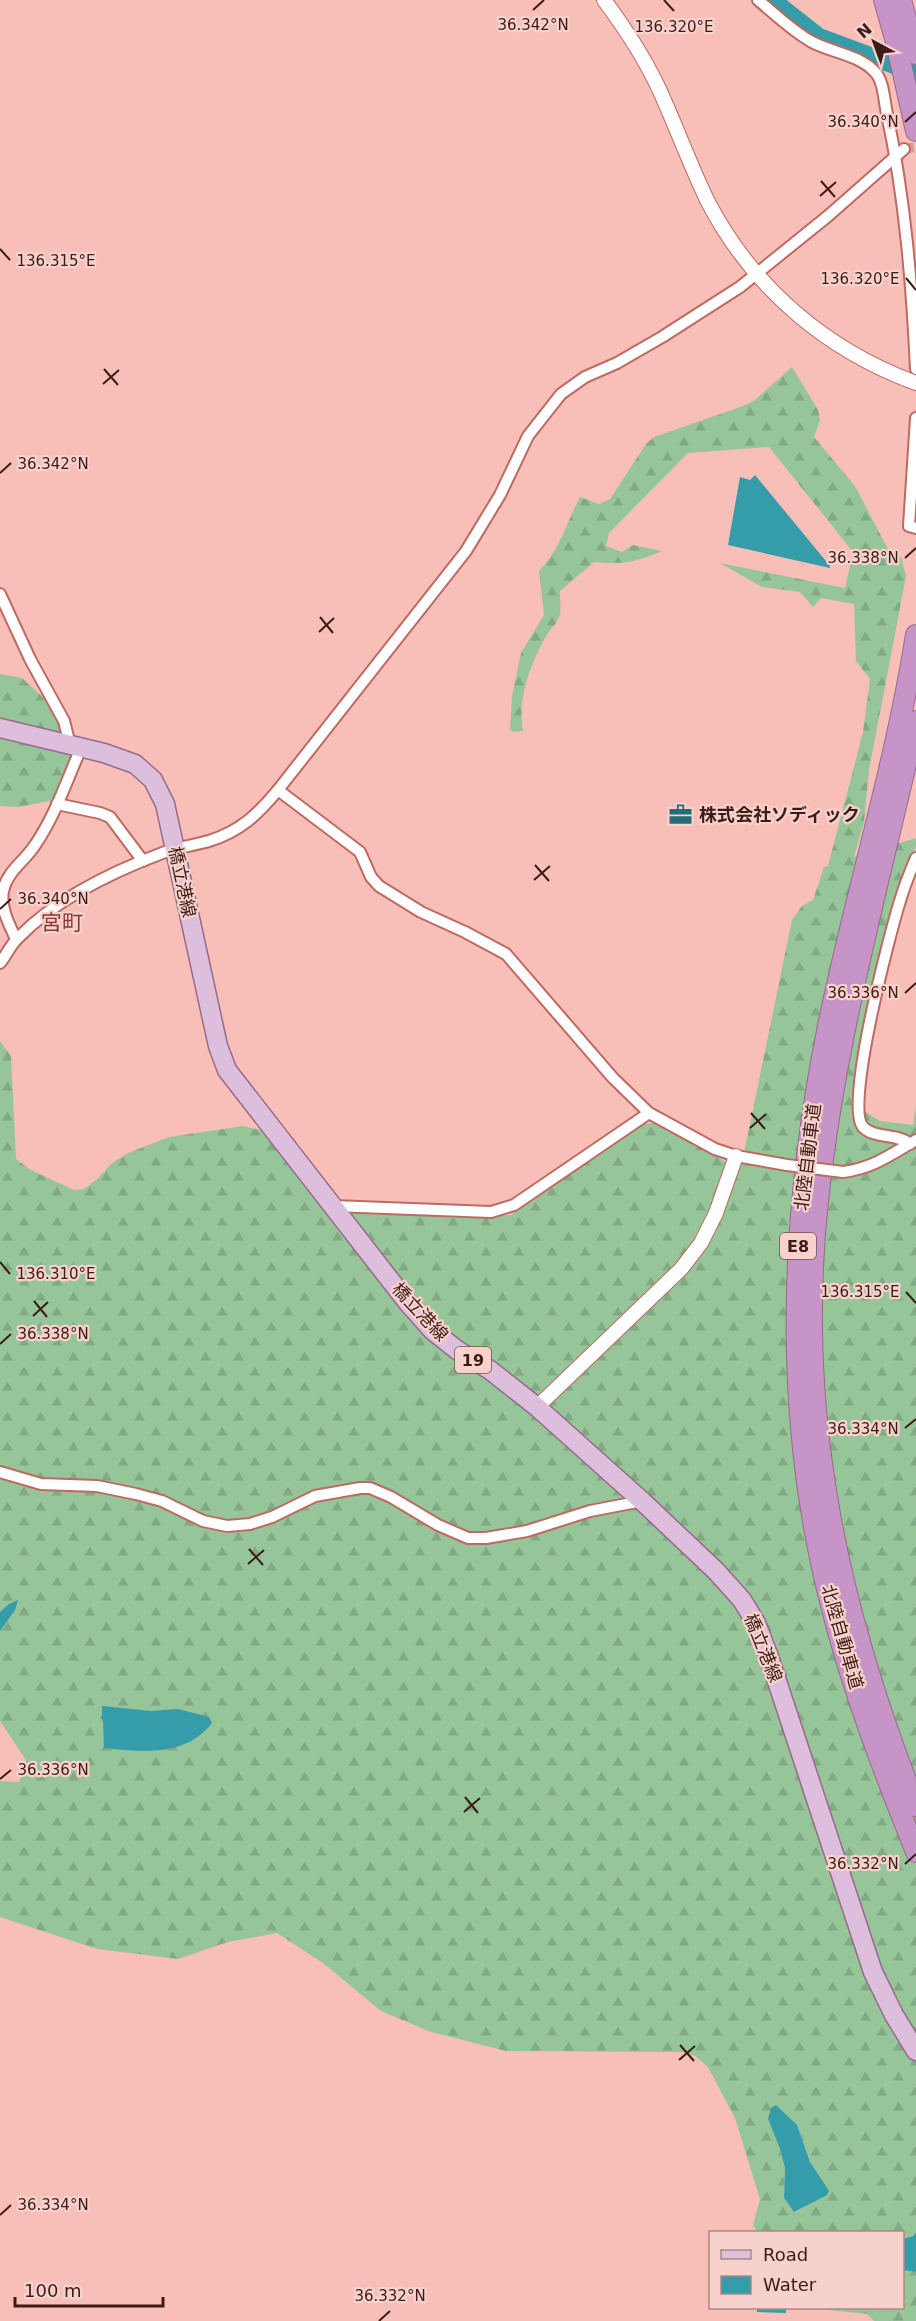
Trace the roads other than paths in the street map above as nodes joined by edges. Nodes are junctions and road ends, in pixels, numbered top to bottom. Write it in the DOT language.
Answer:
graph roads {
  1 [pos="604,0"];
  2 [pos="758,0"];
  3 [pos="884,0"];
  4 [pos="901,0"];
  5 [pos="909,48"];
  6 [pos="916,131"];
  7 [pos="900,153"];
  8 [pos="757,274"];
  9 [pos="916,369"];
  10 [pos="916,383"];
  11 [pos="916,418"];
  12 [pos="916,528"];
  13 [pos="0,594"];
  14 [pos="916,635"];
  15 [pos="916,721"];
  16 [pos="0,728"];
  17 [pos="76,747"];
  18 [pos="278,790"];
  19 [pos="57,804"];
  20 [pos="175,849"];
  21 [pos="916,858"];
  22 [pos="143,861"];
  23 [pos="16,939"];
  24 [pos="0,963"];
  25 [pos="649,1113"];
  26 [pos="913,1142"];
  27 [pos="736,1156"];
  28 [pos="333,1206"];
  29 [pos="537,1407"];
  30 [pos="0,1472"];
  31 [pos="642,1501"];
  32 [pos="916,1806"];
  33 [pos="916,1852"];
  34 [pos="916,2051"];
  1 -- 8 [label="street"];
  2 -- 7 [label="street"];
  3 -- 5 [label="highway"];
  4 -- 5 [label="highway"];
  5 -- 6 [label="highway"];
  7 -- 8 [label="street"];
  7 -- 9 [label="street"];
  8 -- 10 [label="street"];
  8 -- 18 [label="street"];
  11 -- 12 [label="street"];
  13 -- 17 [label="street"];
  14 -- 33 [label="highway, 北陸自動車道 / E8"];
  15 -- 32 [label="highway, 北陸自動車道 / E8"];
  16 -- 17 [label="main road, 橋立港線 / 19"];
  17 -- 19 [label="street"];
  17 -- 20 [label="main road, 橋立港線 / 19"];
  18 -- 20 [label="street"];
  18 -- 25 [label="street"];
  19 -- 22 [label="street"];
  19 -- 23 [label="street"];
  20 -- 22 [label="street"];
  20 -- 28 [label="main road, 橋立港線 / 19"];
  21 -- 26 [label="street"];
  22 -- 23 [label="street"];
  23 -- 24 [label="street"];
  25 -- 27 [label="street"];
  25 -- 28 [label="street"];
  26 -- 27 [label="street, bridge"];
  27 -- 29 [label="street"];
  28 -- 29 [label="main road, 橋立港線 / 19"];
  29 -- 31 [label="main road, 橋立港線 / 19"];
  30 -- 31 [label="street"];
  31 -- 34 [label="main road, 橋立港線 / 19"];
}
